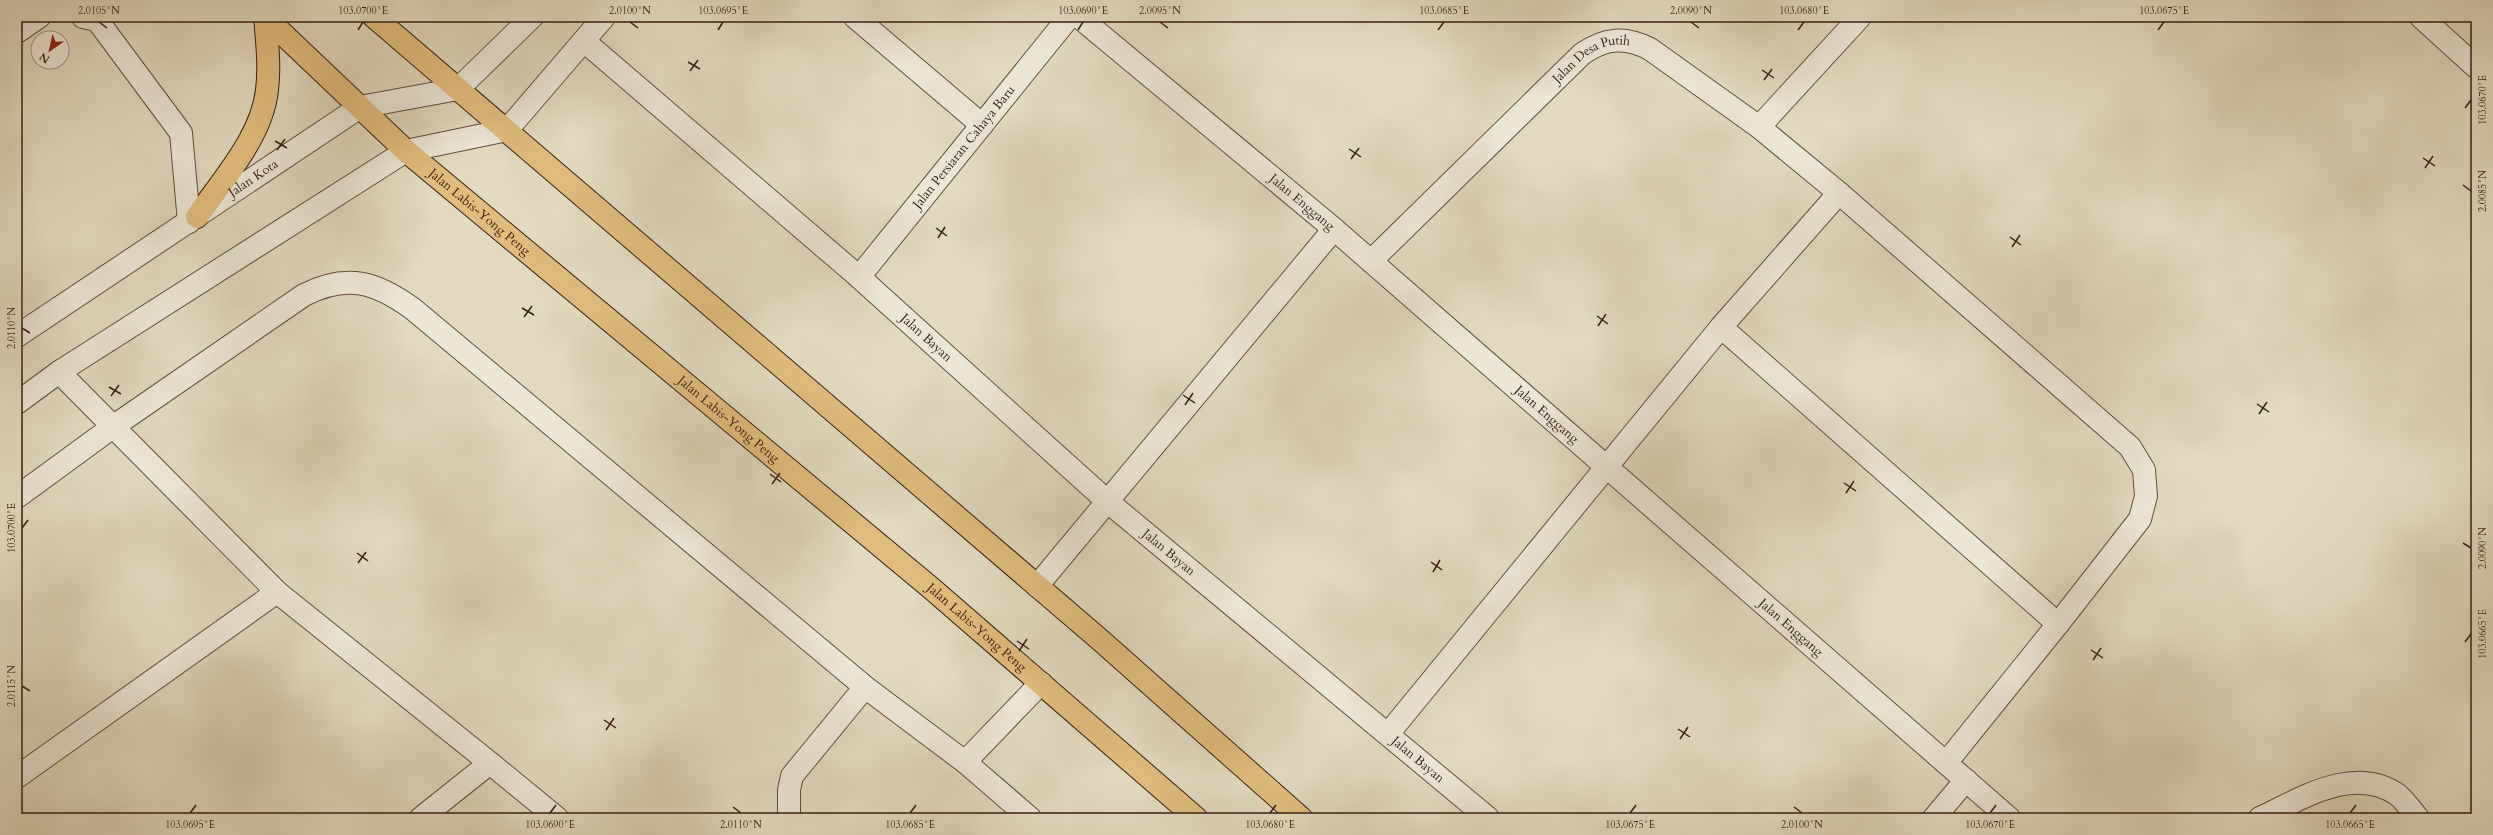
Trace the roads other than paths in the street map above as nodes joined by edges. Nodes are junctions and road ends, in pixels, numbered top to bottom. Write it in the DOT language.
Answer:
graph roads {
  1 [pos="39,17"];
  2 [pos="83,17"];
  3 [pos="265,17"];
  4 [pos="374,17"];
  5 [pos="532,17"];
  6 [pos="604,17"];
  7 [pos="856,17"];
  8 [pos="1069,17"];
  9 [pos="1079,17"];
  10 [pos="1860,17"];
  11 [pos="2421,17"];
  12 [pos="17,32"];
  13 [pos="584,41"];
  14 [pos="2476,67"];
  15 [pos="458,89"];
  16 [pos="360,107"];
  17 [pos="982,125"];
  18 [pos="1759,127"];
  19 [pos="507,130"];
  20 [pos="406,151"];
  21 [pos="1839,193"];
  22 [pos="193,220"];
  23 [pos="1334,229"];
  24 [pos="1371,261"];
  25 [pos="859,277"];
  26 [pos="1721,327"];
  27 [pos="17,336"];
  28 [pos="60,372"];
  29 [pos="17,403"];
  30 [pos="114,426"];
  31 [pos="1607,468"];
  32 [pos="17,496"];
  33 [pos="1107,501"];
  34 [pos="1037,586"];
  35 [pos="277,592"];
  36 [pos="2058,624"];
  37 [pos="1041,683"];
  38 [pos="865,687"];
  39 [pos="1388,734"];
  40 [pos="966,762"];
  41 [pos="490,763"];
  42 [pos="1946,763"];
  43 [pos="17,777"];
  44 [pos="1966,780"];
  45 [pos="421,818"];
  46 [pos="557,818"];
  47 [pos="789,818"];
  48 [pos="1030,818"];
  49 [pos="1196,818"];
  50 [pos="1302,818"];
  51 [pos="1488,818"];
  52 [pos="1934,818"];
  53 [pos="2009,818"];
  54 [pos="2260,818"];
  55 [pos="2418,818"];
  1 -- 12 [label="street"];
  2 -- 22 [label="street"];
  3 -- 16 [label="highway, Jalan Labis-Yong Peng"];
  3 -- 22 [label="highway"];
  4 -- 15 [label="highway"];
  5 -- 15 [label="street"];
  6 -- 13 [label="street"];
  7 -- 17 [label="street"];
  8 -- 17 [label="street, Jalan Persiaran Cahaya Baru"];
  9 -- 23 [label="street, Jalan Enggang"];
  10 -- 18 [label="street"];
  11 -- 14 [label="street"];
  13 -- 19 [label="street"];
  13 -- 25 [label="street, Jalan Bayan"];
  15 -- 16 [label="street, Jalan Kota"];
  15 -- 19 [label="highway"];
  16 -- 20 [label="highway, Jalan Labis-Yong Peng"];
  16 -- 22 [label="street, Jalan Kota"];
  17 -- 25 [label="street, Jalan Persiaran Cahaya Baru"];
  18 -- 21 [label="street, Jalan Desa Putih"];
  18 -- 24 [label="street, Jalan Desa Putih"];
  19 -- 20 [label="street"];
  19 -- 34 [label="highway"];
  20 -- 28 [label="street"];
  20 -- 37 [label="highway, Jalan Labis-Yong Peng"];
  21 -- 26 [label="street"];
  21 -- 36 [label="street, Jalan Desa Putih"];
  22 -- 27 [label="street, Jalan Kota"];
  23 -- 24 [label="street, Jalan Enggang"];
  23 -- 33 [label="street"];
  24 -- 31 [label="street, Jalan Enggang"];
  25 -- 33 [label="street, Jalan Bayan"];
  26 -- 31 [label="street"];
  26 -- 36 [label="street"];
  28 -- 29 [label="street"];
  28 -- 30 [label="street"];
  30 -- 32 [label="street"];
  30 -- 35 [label="street"];
  30 -- 38 [label="street"];
  31 -- 39 [label="street"];
  31 -- 42 [label="street, Jalan Enggang"];
  33 -- 34 [label="street"];
  33 -- 39 [label="street, Jalan Bayan"];
  34 -- 50 [label="highway"];
  35 -- 41 [label="street"];
  35 -- 43 [label="street"];
  36 -- 42 [label="street, Jalan Desa Putih"];
  37 -- 40 [label="street"];
  37 -- 49 [label="highway, Jalan Labis-Yong Peng"];
  38 -- 40 [label="street"];
  38 -- 47 [label="street"];
  39 -- 51 [label="street, Jalan Bayan"];
  40 -- 48 [label="street"];
  41 -- 45 [label="street"];
  41 -- 46 [label="street"];
  42 -- 44 [label="street, Jalan Enggang"];
  44 -- 52 [label="street"];
  44 -- 53 [label="street, Jalan Enggang"];
  54 -- 55 [label="street"];
}
